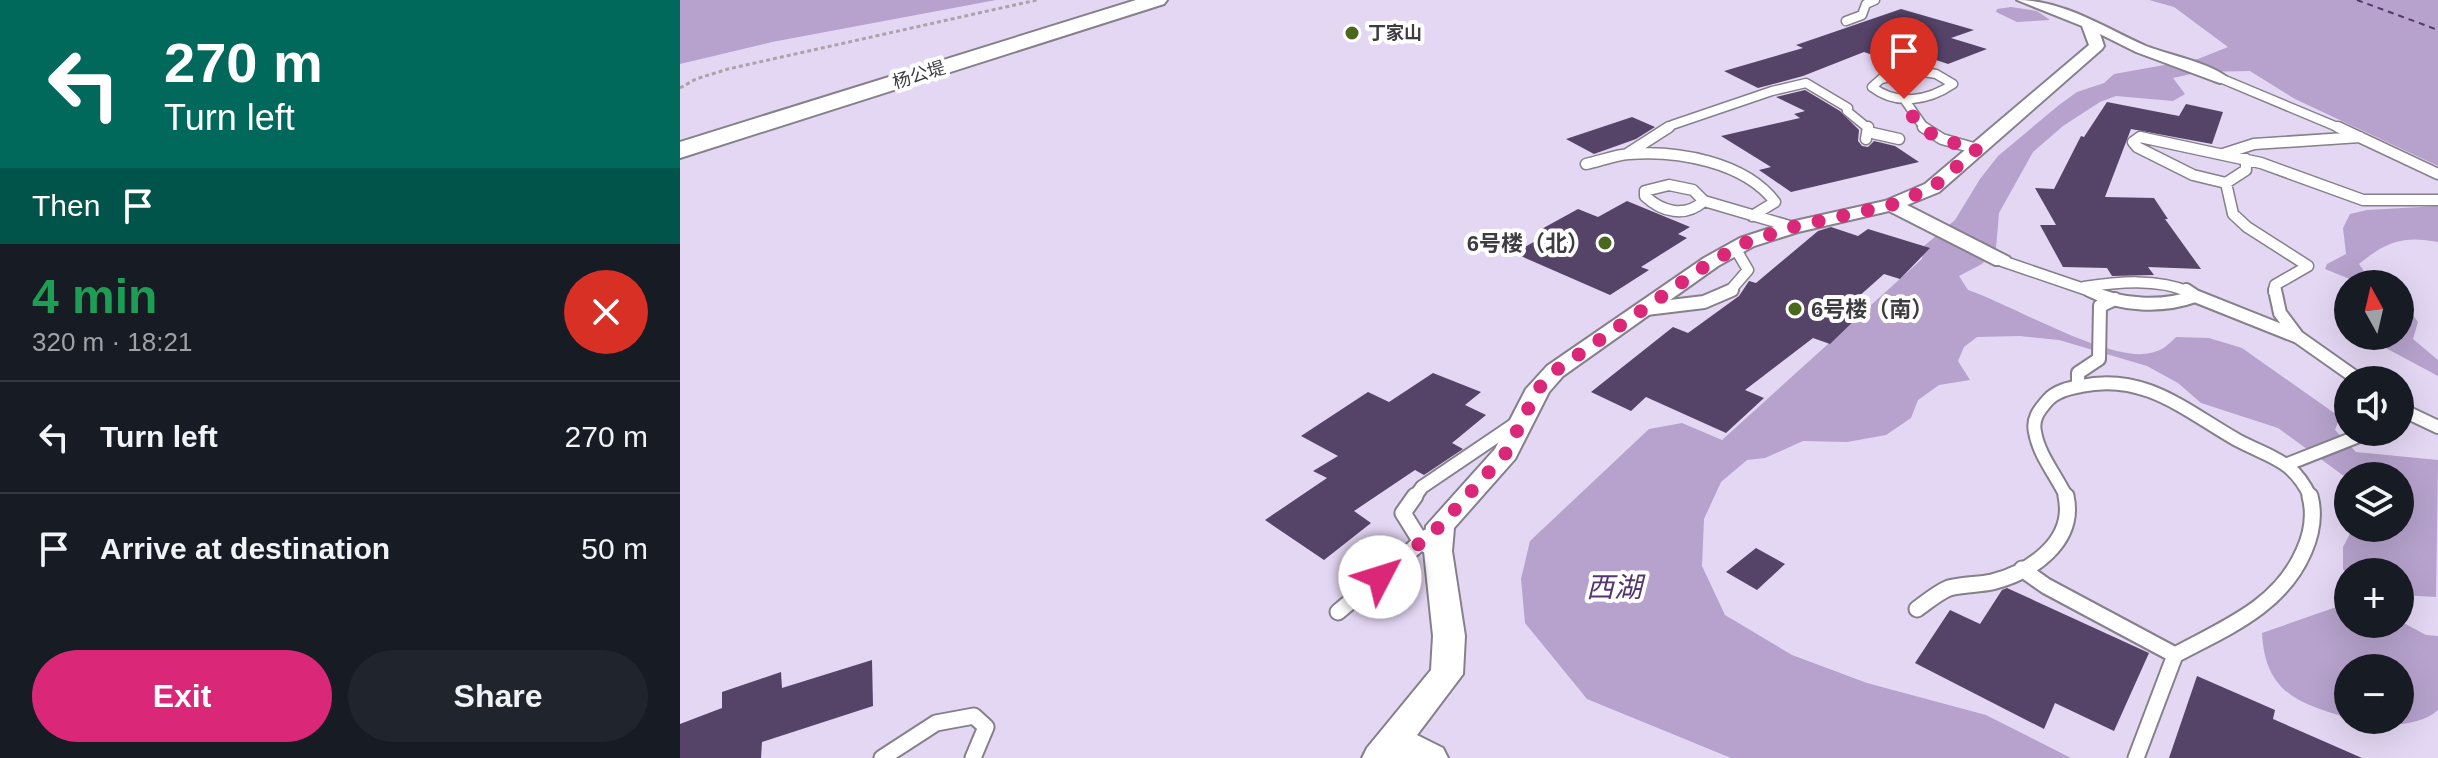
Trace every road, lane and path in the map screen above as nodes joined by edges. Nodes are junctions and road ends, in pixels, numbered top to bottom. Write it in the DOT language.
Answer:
graph roads {
  1 [pos="1037,0"];
  2 [pos="1101,0"];
  3 [pos="1157,0"];
  4 [pos="1875,0"];
  5 [pos="2024,0"];
  6 [pos="1846,21"];
  7 [pos="2088,23"];
  8 [pos="2097,46"];
  9 [pos="2137,47"];
  10 [pos="2220,78"];
  11 [pos="680,88"];
  12 [pos="1904,99"];
  13 [pos="680,129"];
  14 [pos="2360,137"];
  15 [pos="1899,139"];
  16 [pos="1977,149"];
  17 [pos="680,150"];
  18 [pos="1627,154"];
  19 [pos="2223,154"];
  20 [pos="2246,159"];
  21 [pos="1586,164"];
  22 [pos="2438,174"];
  23 [pos="2226,183"];
  24 [pos="2438,200"];
  25 [pos="1704,201"];
  26 [pos="1891,205"];
  27 [pos="1752,216"];
  28 [pos="1793,227"];
  29 [pos="1735,248"];
  30 [pos="2002,261"];
  31 [pos="2084,287"];
  32 [pos="2195,296"];
  33 [pos="2116,299"];
  34 [pos="1642,310"];
  35 [pos="2298,337"];
  36 [pos="2339,366"];
  37 [pos="2078,386"];
  38 [pos="1524,418"];
  39 [pos="2414,419"];
  40 [pos="2438,427"];
  41 [pos="2334,446"];
  42 [pos="2288,464"];
  43 [pos="1430,546"];
  44 [pos="2022,569"];
  45 [pos="1917,609"];
  46 [pos="1338,612"];
  47 [pos="2175,655"];
  48 [pos="1387,749"];
  49 [pos="882,758"];
  50 [pos="973,758"];
  51 [pos="1431,758"];
  52 [pos="2136,758"];
  1 -- 11 [label="path"];
  2 -- 13 [label="main road, 杨公堤"];
  3 -- 17 [label="main road, 杨公堤"];
  4 -- 6 [label="lane"];
  5 -- 7 [label="street"];
  7 -- 8 [label="street"];
  7 -- 9 [label="street"];
  8 -- 9 [label="street"];
  8 -- 16 [label="street"];
  9 -- 10 [label="street"];
  10 -- 14 [label="lane"];
  12 -- 12 [label="lane"];
  12 -- 16 [label="lane"];
  14 -- 19 [label="lane"];
  14 -- 22 [label="lane"];
  15 -- 18 [label="lane"];
  16 -- 26 [label="street"];
  18 -- 21 [label="lane"];
  18 -- 27 [label="lane"];
  19 -- 20 [label="lane"];
  19 -- 23 [label="lane"];
  20 -- 23 [label="lane"];
  20 -- 24 [label="lane"];
  23 -- 35 [label="lane"];
  25 -- 25 [label="lane"];
  25 -- 27 [label="lane"];
  26 -- 28 [label="street"];
  26 -- 30 [label="street"];
  27 -- 28 [label="lane"];
  28 -- 29 [label="street"];
  29 -- 34 [label="street"];
  29 -- 34 [label="lane"];
  30 -- 31 [label="lane"];
  31 -- 32 [label="lane"];
  31 -- 33 [label="lane"];
  32 -- 33 [label="lane"];
  32 -- 35 [label="lane"];
  33 -- 37 [label="lane"];
  34 -- 38 [label="street"];
  35 -- 36 [label="lane"];
  37 -- 42 [label="lane"];
  37 -- 44 [label="lane"];
  38 -- 43 [label="street"];
  38 -- 43 [label="lane"];
  39 -- 40 [label="lane"];
  41 -- 42 [label="lane"];
  42 -- 47 [label="lane"];
  43 -- 46 [label="lane"];
  43 -- 48 [label="street"];
  44 -- 45 [label="lane"];
  44 -- 47 [label="lane"];
  47 -- 52 [label="lane"];
  48 -- 51 [label="street"];
  49 -- 50 [label="lane"];
}
